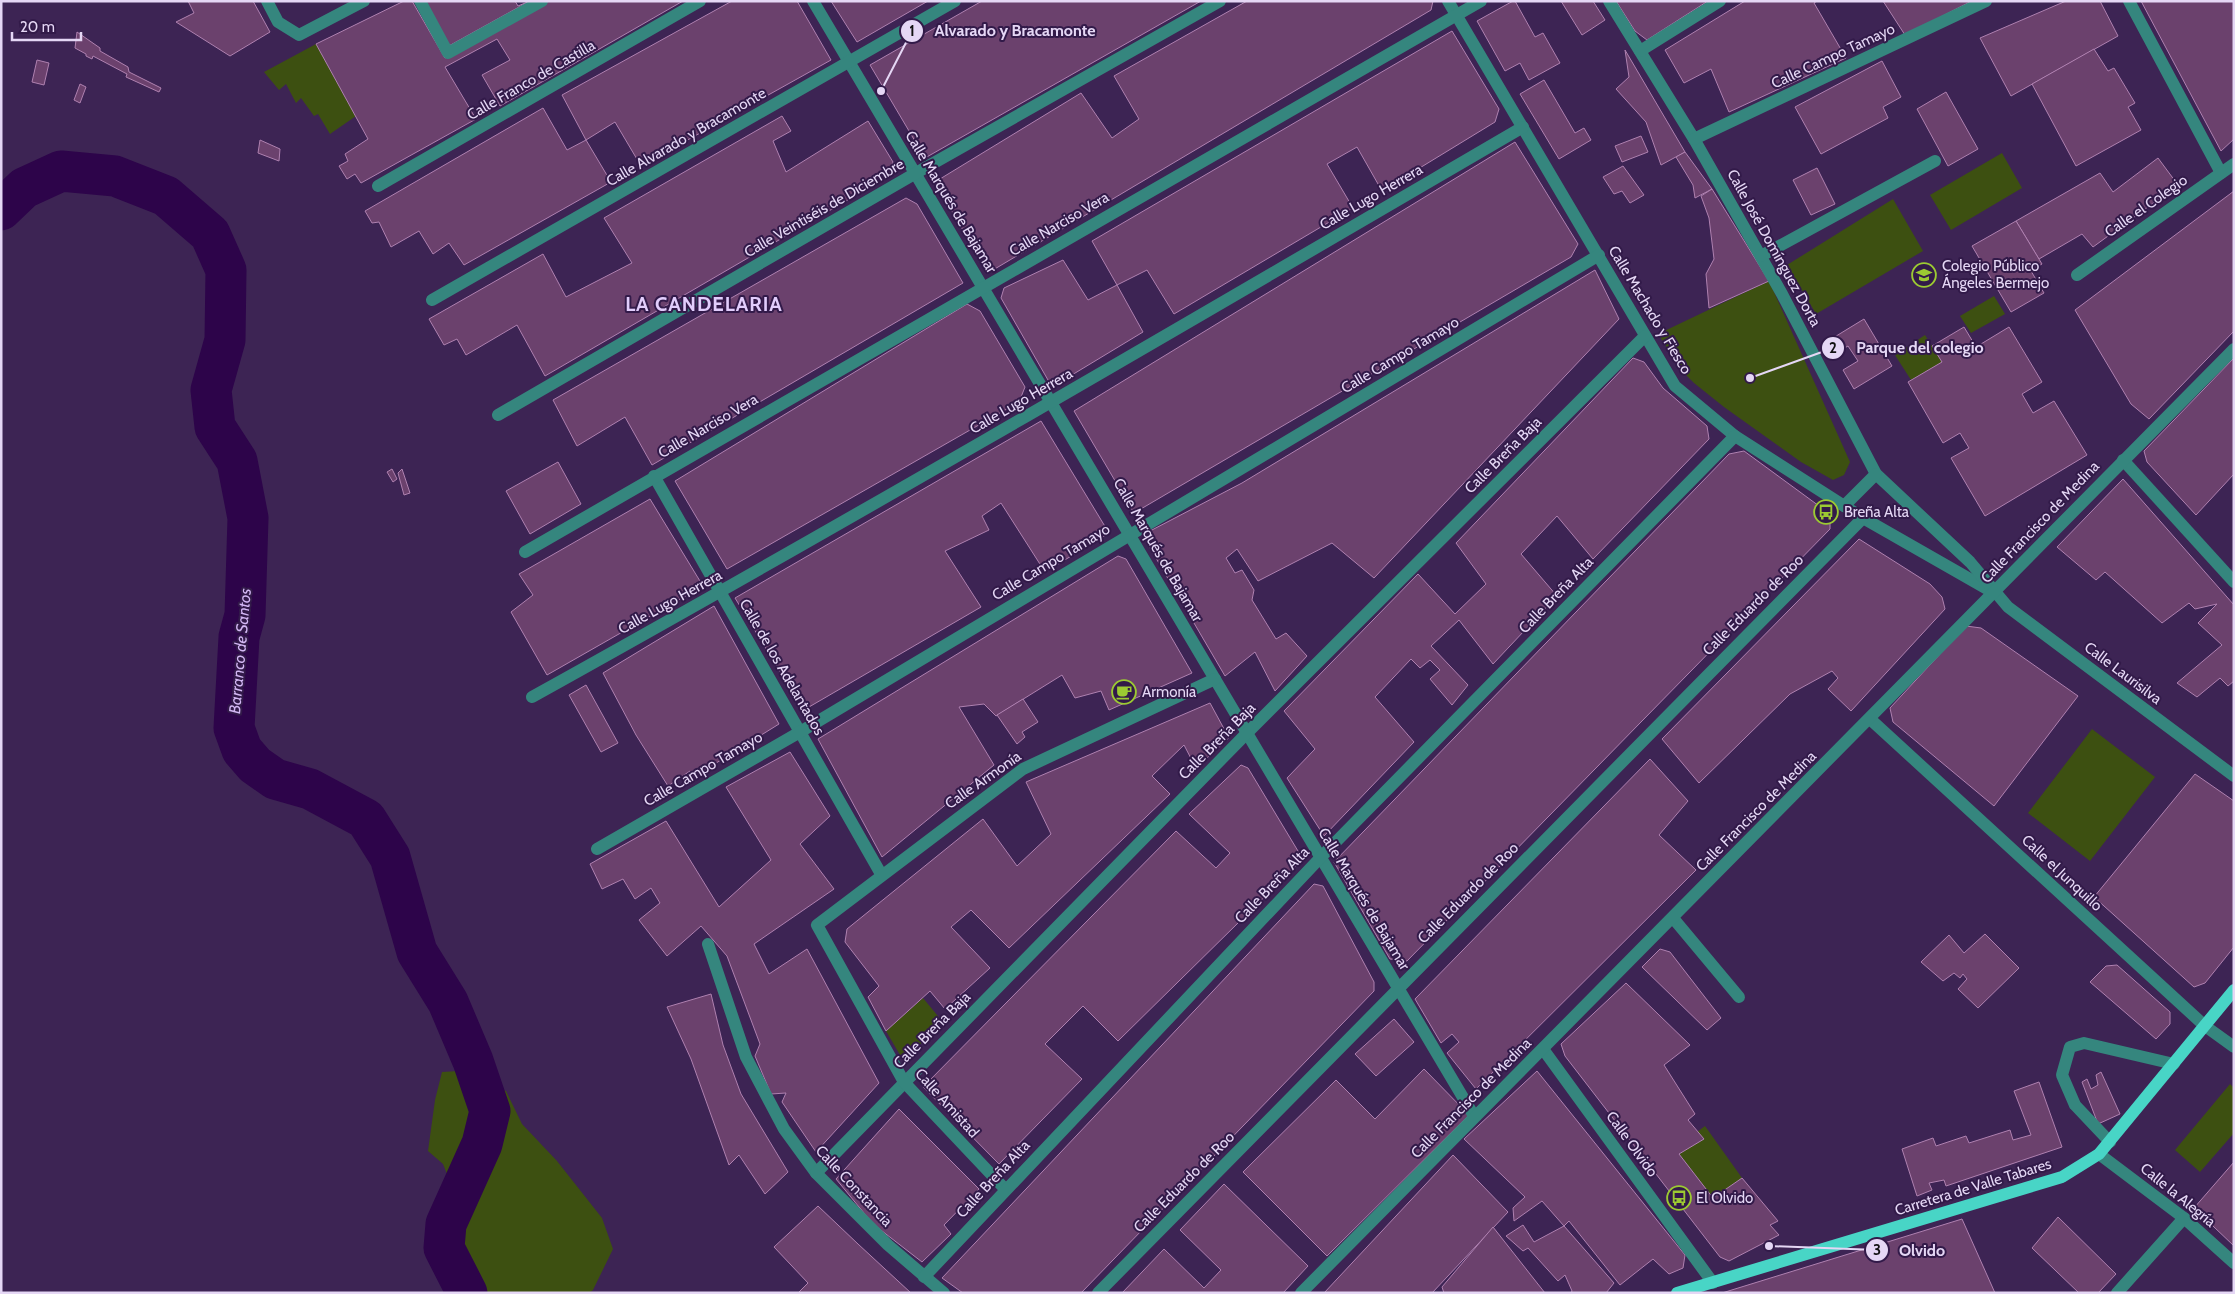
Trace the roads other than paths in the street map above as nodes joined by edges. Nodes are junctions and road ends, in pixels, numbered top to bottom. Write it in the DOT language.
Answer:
graph roads {
  1 [pos="267,1"];
  2 [pos="364,1"];
  3 [pos="420,1"];
  4 [pos="542,1"];
  5 [pos="700,1"];
  6 [pos="813,1"];
  7 [pos="955,1"];
  8 [pos="1220,1"];
  9 [pos="1448,1"];
  10 [pos="1481,1"];
  11 [pos="1609,1"];
  12 [pos="1720,1"];
  13 [pos="1986,1"];
  14 [pos="2130,1"];
  15 [pos="1456,17"];
  16 [pos="1640,51"];
  17 [pos="850,62"];
  18 [pos="1523,127"];
  19 [pos="1694,139"];
  20 [pos="1935,161"];
  21 [pos="2234,164"];
  22 [pos="2221,173"];
  23 [pos="916,174"];
  24 [pos="378,186"];
  25 [pos="1599,255"];
  26 [pos="1761,256"];
  27 [pos="2077,275"];
  28 [pos="983,287"];
  29 [pos="432,300"];
  30 [pos="1644,336"];
  31 [pos="2234,350"];
  32 [pos="1052,402"];
  33 [pos="498,415"];
  34 [pos="1734,436"];
  35 [pos="2123,460"];
  36 [pos="1876,474"];
  37 [pos="654,476"];
  38 [pos="1844,506"];
  39 [pos="1863,518"];
  40 [pos="1130,534"];
  41 [pos="525,552"];
  42 [pos="2234,582"];
  43 [pos="721,592"];
  44 [pos="1994,593"];
  45 [pos="1215,679"];
  46 [pos="532,697"];
  47 [pos="1870,719"];
  48 [pos="800,732"];
  49 [pos="1246,734"];
  50 [pos="2234,776"];
  51 [pos="597,849"];
  52 [pos="1321,857"];
  53 [pos="881,874"];
  54 [pos="1673,918"];
  55 [pos="817,925"];
  56 [pos="708,944"];
  57 [pos="1398,988"];
  58 [pos="2234,990"];
  59 [pos="1738,997"];
  60 [pos="2205,1026"];
  61 [pos="2234,1047"];
  62 [pos="1543,1049"];
  63 [pos="2174,1064"];
  64 [pos="904,1082"];
  65 [pos="1474,1116"];
  66 [pos="2110,1142"];
  67 [pos="2099,1154"];
  68 [pos="816,1173"];
  69 [pos="1005,1189"];
  70 [pos="2184,1218"];
  71 [pos="2234,1263"];
  72 [pos="924,1277"];
  73 [pos="1712,1283"];
  74 [pos="944,1293"];
  75 [pos="1098,1293"];
  76 [pos="1300,1293"];
  77 [pos="1677,1293"];
  78 [pos="2117,1293"];
  1 -- 2 [label="street"];
  3 -- 4 [label="street"];
  5 -- 24 [label="street, Calle Franco de Castilla"];
  6 -- 17 [label="street, Calle Marqués de Bajamar"];
  7 -- 17 [label="street, Calle Alvarado y Bracamonte"];
  8 -- 23 [label="street, Calle Veintiséis de Diciembre"];
  9 -- 15 [label="street, Calle Machado y Fiesco"];
  10 -- 15 [label="street, Calle Narciso Vera"];
  11 -- 16 [label="street, Calle José Domínguez Dorta"];
  12 -- 16 [label="street"];
  13 -- 19 [label="street, Calle Campo Tamayo"];
  14 -- 22 [label="street"];
  15 -- 18 [label="street, Calle Machado y Fiesco"];
  15 -- 28 [label="street, Calle Narciso Vera"];
  16 -- 19 [label="street, Calle José Domínguez Dorta"];
  17 -- 23 [label="street, Calle Marqués de Bajamar"];
  17 -- 29 [label="street, Calle Alvarado y Bracamonte"];
  18 -- 25 [label="street, Calle Machado y Fiesco"];
  18 -- 32 [label="street, Calle Lugo Herrera"];
  19 -- 26 [label="street, Calle José Domínguez Dorta"];
  20 -- 26 [label="street"];
  21 -- 22 [label="street, Calle el Colegio"];
  22 -- 27 [label="street, Calle el Colegio"];
  23 -- 28 [label="street, Calle Marqués de Bajamar"];
  23 -- 33 [label="street, Calle Veintiséis de Diciembre"];
  25 -- 30 [label="street, Calle Machado y Fiesco"];
  25 -- 40 [label="street, Calle Campo Tamayo"];
  26 -- 36 [label="street, Calle José Domínguez Dorta"];
  28 -- 32 [label="street, Calle Marqués de Bajamar"];
  28 -- 37 [label="street, Calle Narciso Vera"];
  30 -- 34 [label="street, Calle Machado y Fiesco"];
  30 -- 49 [label="street, Calle Breña Baja"];
  31 -- 35 [label="street, Calle Francisco de Medina"];
  32 -- 40 [label="street, Calle Marqués de Bajamar"];
  32 -- 43 [label="street, Calle Lugo Herrera"];
  34 -- 38 [label="street, Calle Machado y Fiesco"];
  34 -- 52 [label="street, Calle Breña Alta"];
  35 -- 42 [label="street"];
  35 -- 44 [label="street, Calle Francisco de Medina"];
  36 -- 38 [label="street"];
  36 -- 44 [label="street, Calle José Domínguez Dorta"];
  37 -- 41 [label="street, Calle Narciso Vera"];
  37 -- 43 [label="street, Calle de los Adelantados"];
  38 -- 39 [label="street, Calle Machado y Fiesco"];
  39 -- 44 [label="street, Calle Machado y Fiesco"];
  39 -- 57 [label="street, Calle Eduardo de Roo"];
  40 -- 45 [label="street, Calle Marqués de Bajamar"];
  40 -- 48 [label="street, Calle Campo Tamayo"];
  43 -- 46 [label="street, Calle Lugo Herrera"];
  43 -- 48 [label="street, Calle de los Adelantados"];
  44 -- 47 [label="street, Calle Francisco de Medina"];
  44 -- 50 [label="street, Calle Laurisilva"];
  45 -- 49 [label="street, Calle Marqués de Bajamar"];
  45 -- 53 [label="street, Calle Armonía"];
  47 -- 54 [label="street, Calle Francisco de Medina"];
  47 -- 60 [label="street, Calle el Junquillo"];
  48 -- 51 [label="street, Calle Campo Tamayo"];
  48 -- 53 [label="street, Calle de los Adelantados"];
  49 -- 52 [label="street, Calle Marqués de Bajamar"];
  49 -- 64 [label="street, Calle Breña Baja"];
  52 -- 57 [label="street, Calle Marqués de Bajamar"];
  52 -- 69 [label="street, Calle Breña Alta"];
  53 -- 55 [label="street, Calle Armonía"];
  54 -- 59 [label="street"];
  54 -- 62 [label="street, Calle Francisco de Medina"];
  55 -- 64 [label="street, Calle Amistad"];
  56 -- 68 [label="street, Calle Constancia"];
  57 -- 65 [label="street, Calle Marqués de Bajamar"];
  57 -- 75 [label="street, Calle Eduardo de Roo"];
  58 -- 60 [label="main road, Carretera de Valle Tabares"];
  60 -- 61 [label="street, Calle el Junquillo"];
  60 -- 63 [label="main road, Carretera de Valle Tabares"];
  62 -- 65 [label="street, Calle Francisco de Medina"];
  62 -- 73 [label="street, Calle Olvido"];
  63 -- 66 [label="main road, Carretera de Valle Tabares"];
  63 -- 66 [label="street"];
  64 -- 68 [label="street, Calle Breña Baja"];
  64 -- 69 [label="street, Calle Amistad"];
  65 -- 76 [label="street, Calle Francisco de Medina"];
  66 -- 67 [label="main road, Carretera de Valle Tabares"];
  67 -- 70 [label="street, Calle la Alegría"];
  67 -- 73 [label="main road, Carretera de Valle Tabares"];
  68 -- 72 [label="street, Calle Constancia"];
  69 -- 72 [label="street, Calle Breña Alta"];
  70 -- 71 [label="street, Calle la Alegría"];
  70 -- 78 [label="street"];
  72 -- 74 [label="street, Calle Constancia"];
  73 -- 77 [label="main road, Carretera de Valle Tabares"];
}
